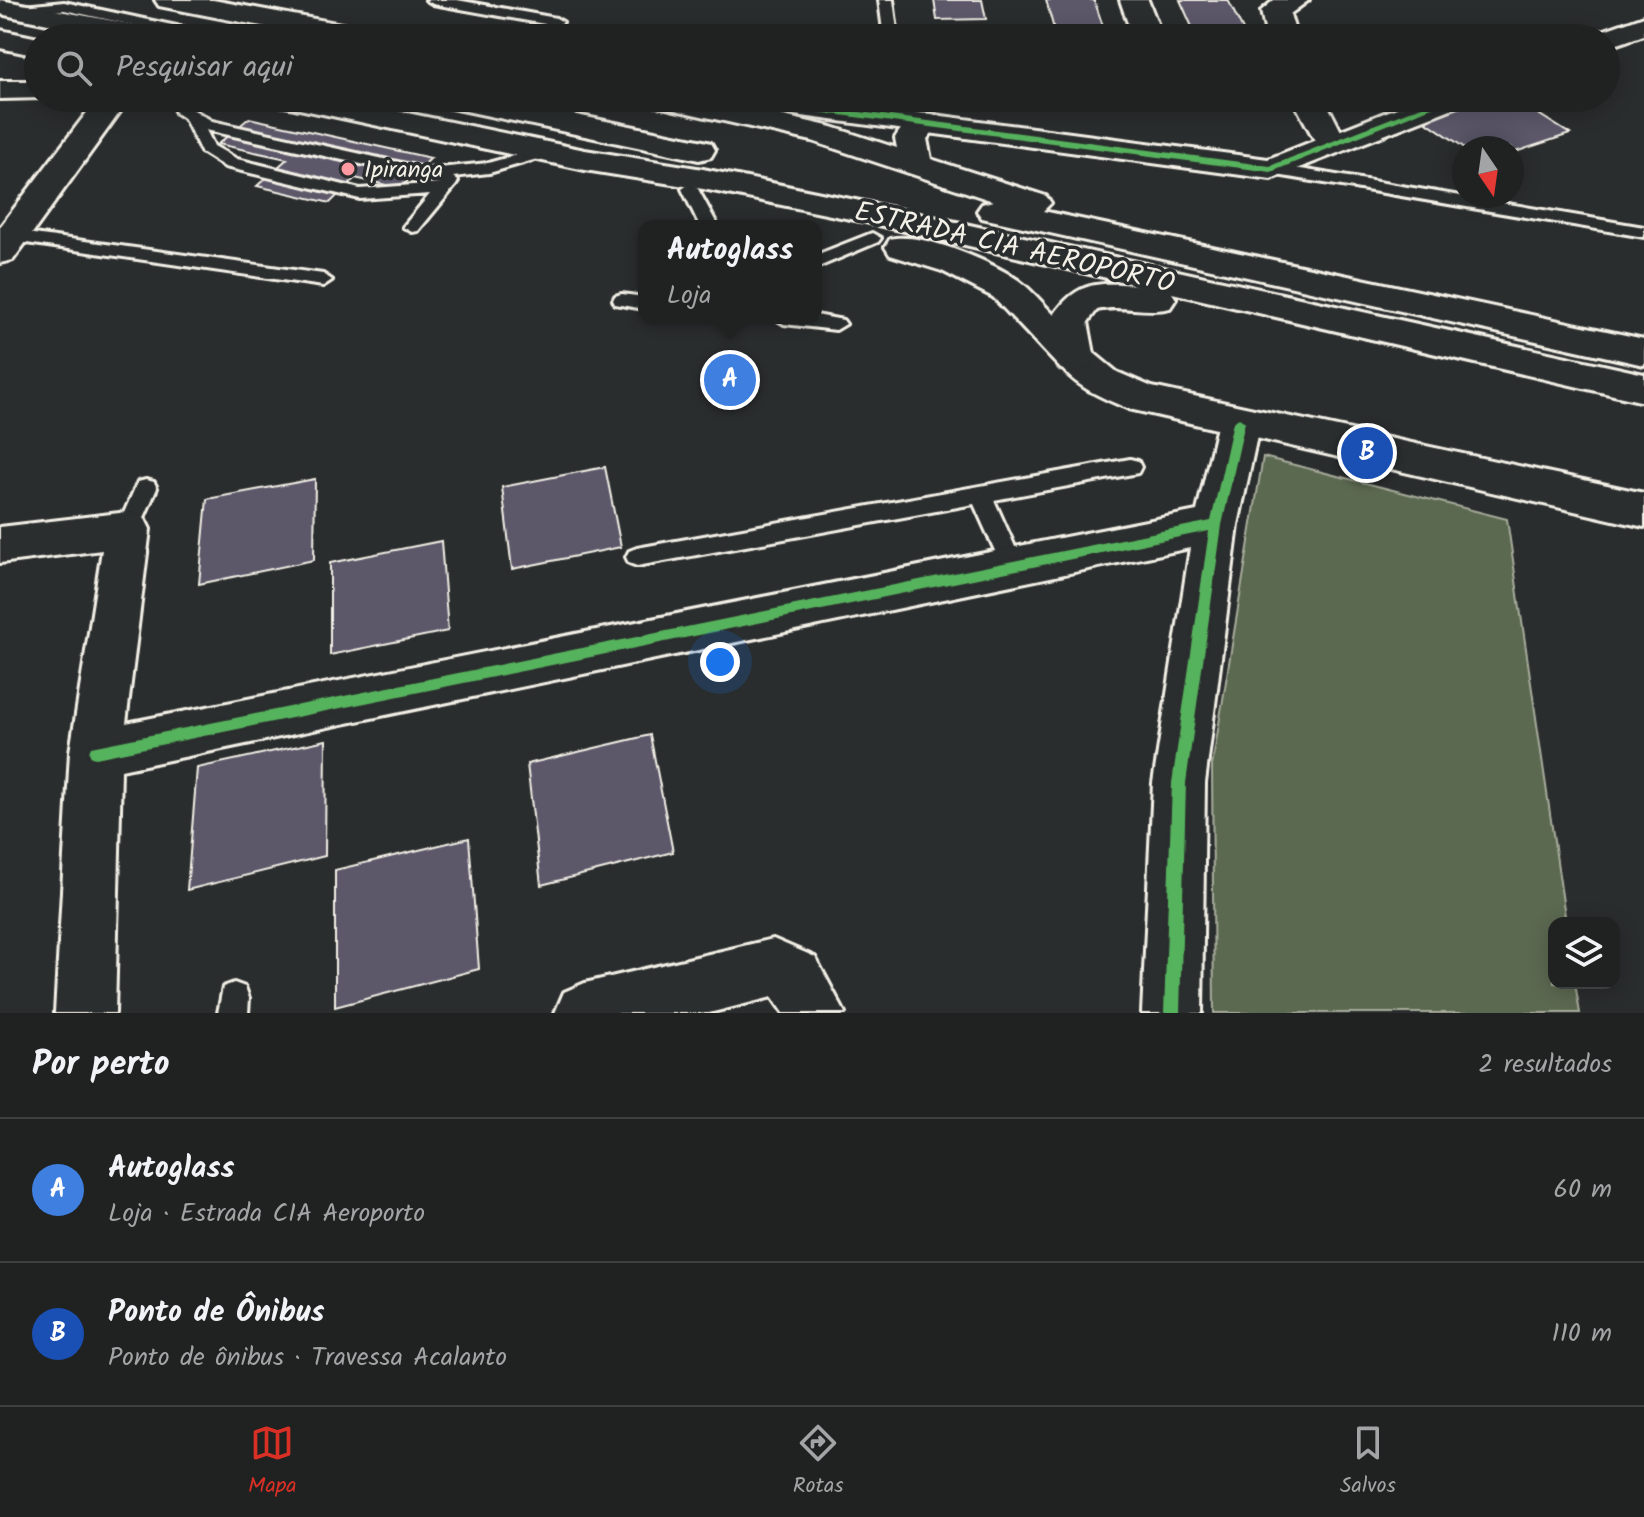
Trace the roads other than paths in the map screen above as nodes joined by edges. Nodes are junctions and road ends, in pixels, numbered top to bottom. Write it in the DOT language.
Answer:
graph roads {
  1 [pos="169,0"];
  2 [pos="433,0"];
  3 [pos="886,0"];
  4 [pos="1134,0"];
  5 [pos="1295,0"];
  6 [pos="12,8"];
  7 [pos="556,22"];
  8 [pos="89,24"];
  9 [pos="148,24"];
  10 [pos="295,24"];
  11 [pos="889,24"];
  12 [pos="1143,24"];
  13 [pos="1278,24"];
  14 [pos="1644,25"];
  15 [pos="1620,34"];
  16 [pos="0,39"];
  17 [pos="24,44"];
  18 [pos="0,90"];
  19 [pos="24,90"];
  20 [pos="104,112"];
  21 [pos="185,112"];
  22 [pos="356,112"];
  23 [pos="515,112"];
  24 [pos="725,112"];
  25 [pos="1315,112"];
  26 [pos="1413,112"];
  27 [pos="909,113"];
  28 [pos="192,116"];
  29 [pos="1331,143"];
  30 [pos="545,152"];
  31 [pos="585,160"];
  32 [pos="916,165"];
  33 [pos="1271,169"];
  34 [pos="450,180"];
  35 [pos="690,189"];
  36 [pos="706,220"];
  37 [pos="805,220"];
  38 [pos="822,225"];
  39 [pos="412,227"];
  40 [pos="1644,232"];
  41 [pos="872,238"];
  42 [pos="6,244"];
  43 [pos="1165,246"];
  44 [pos="822,259"];
  45 [pos="323,280"];
  46 [pos="622,300"];
  47 [pos="638,302"];
  48 [pos="822,322"];
  49 [pos="836,324"];
  50 [pos="1644,352"];
  51 [pos="1075,359"];
  52 [pos="1644,388"];
  53 [pos="1644,406"];
  54 [pos="1234,446"];
  55 [pos="1130,467"];
  56 [pos="981,495"];
  57 [pos="1644,510"];
  58 [pos="1216,525"];
  59 [pos="0,545"];
  60 [pos="637,557"];
  61 [pos="1013,567"];
  62 [pos="96,752"];
  63 [pos="1168,1012"];
  64 [pos="85,1013"];
  65 [pos="585,1013"];
  66 [pos="815,1013"];
  1 -- 10 [label="main road"];
  2 -- 7 [label="lane"];
  3 -- 11 [label="lane"];
  4 -- 12 [label="main road"];
  5 -- 13 [label="main road"];
  6 -- 8 [label="main road"];
  6 -- 9 [label="lane"];
  14 -- 15 [label="main road"];
  16 -- 17 [label="main road"];
  18 -- 19 [label="main road"];
  20 -- 42 [label="main road"];
  21 -- 28 [label="lane"];
  22 -- 30 [label="main road, ESTRADA CIA AEROPORTO"];
  23 -- 43 [label="main road, ESTRADA CIA AEROPORTO"];
  24 -- 32 [label="main road"];
  25 -- 29 [label="main road"];
  26 -- 29 [label="main road"];
  27 -- 32 [label="main road"];
  27 -- 33 [label="main road"];
  28 -- 34 [label="lane"];
  28 -- 34 [label="lane"];
  29 -- 33 [label="main road"];
  30 -- 31 [label="main road, ESTRADA CIA AEROPORTO"];
  30 -- 34 [label="lane"];
  31 -- 35 [label="main road"];
  31 -- 52 [label="main road, ESTRADA CIA AEROPORTO"];
  32 -- 43 [label="main road"];
  33 -- 40 [label="lane"];
  34 -- 39 [label="lane"];
  35 -- 36 [label="lane"];
  35 -- 37 [label="main road"];
  38 -- 41 [label="main road"];
  41 -- 44 [label="lane"];
  41 -- 51 [label="main road"];
  42 -- 45 [label="lane"];
  43 -- 50 [label="main road, ESTRADA CIA AEROPORTO"];
  46 -- 47 [label="lane"];
  48 -- 49 [label="lane"];
  51 -- 53 [label="main road"];
  51 -- 54 [label="main road"];
  54 -- 57 [label="main road"];
  54 -- 58 [label="main road"];
  55 -- 56 [label="lane"];
  56 -- 60 [label="lane"];
  56 -- 61 [label="lane"];
  58 -- 61 [label="main road"];
  58 -- 63 [label="main road"];
  59 -- 62 [label="main road"];
  61 -- 62 [label="main road"];
  62 -- 64 [label="main road"];
  65 -- 66 [label="main road"];
}
